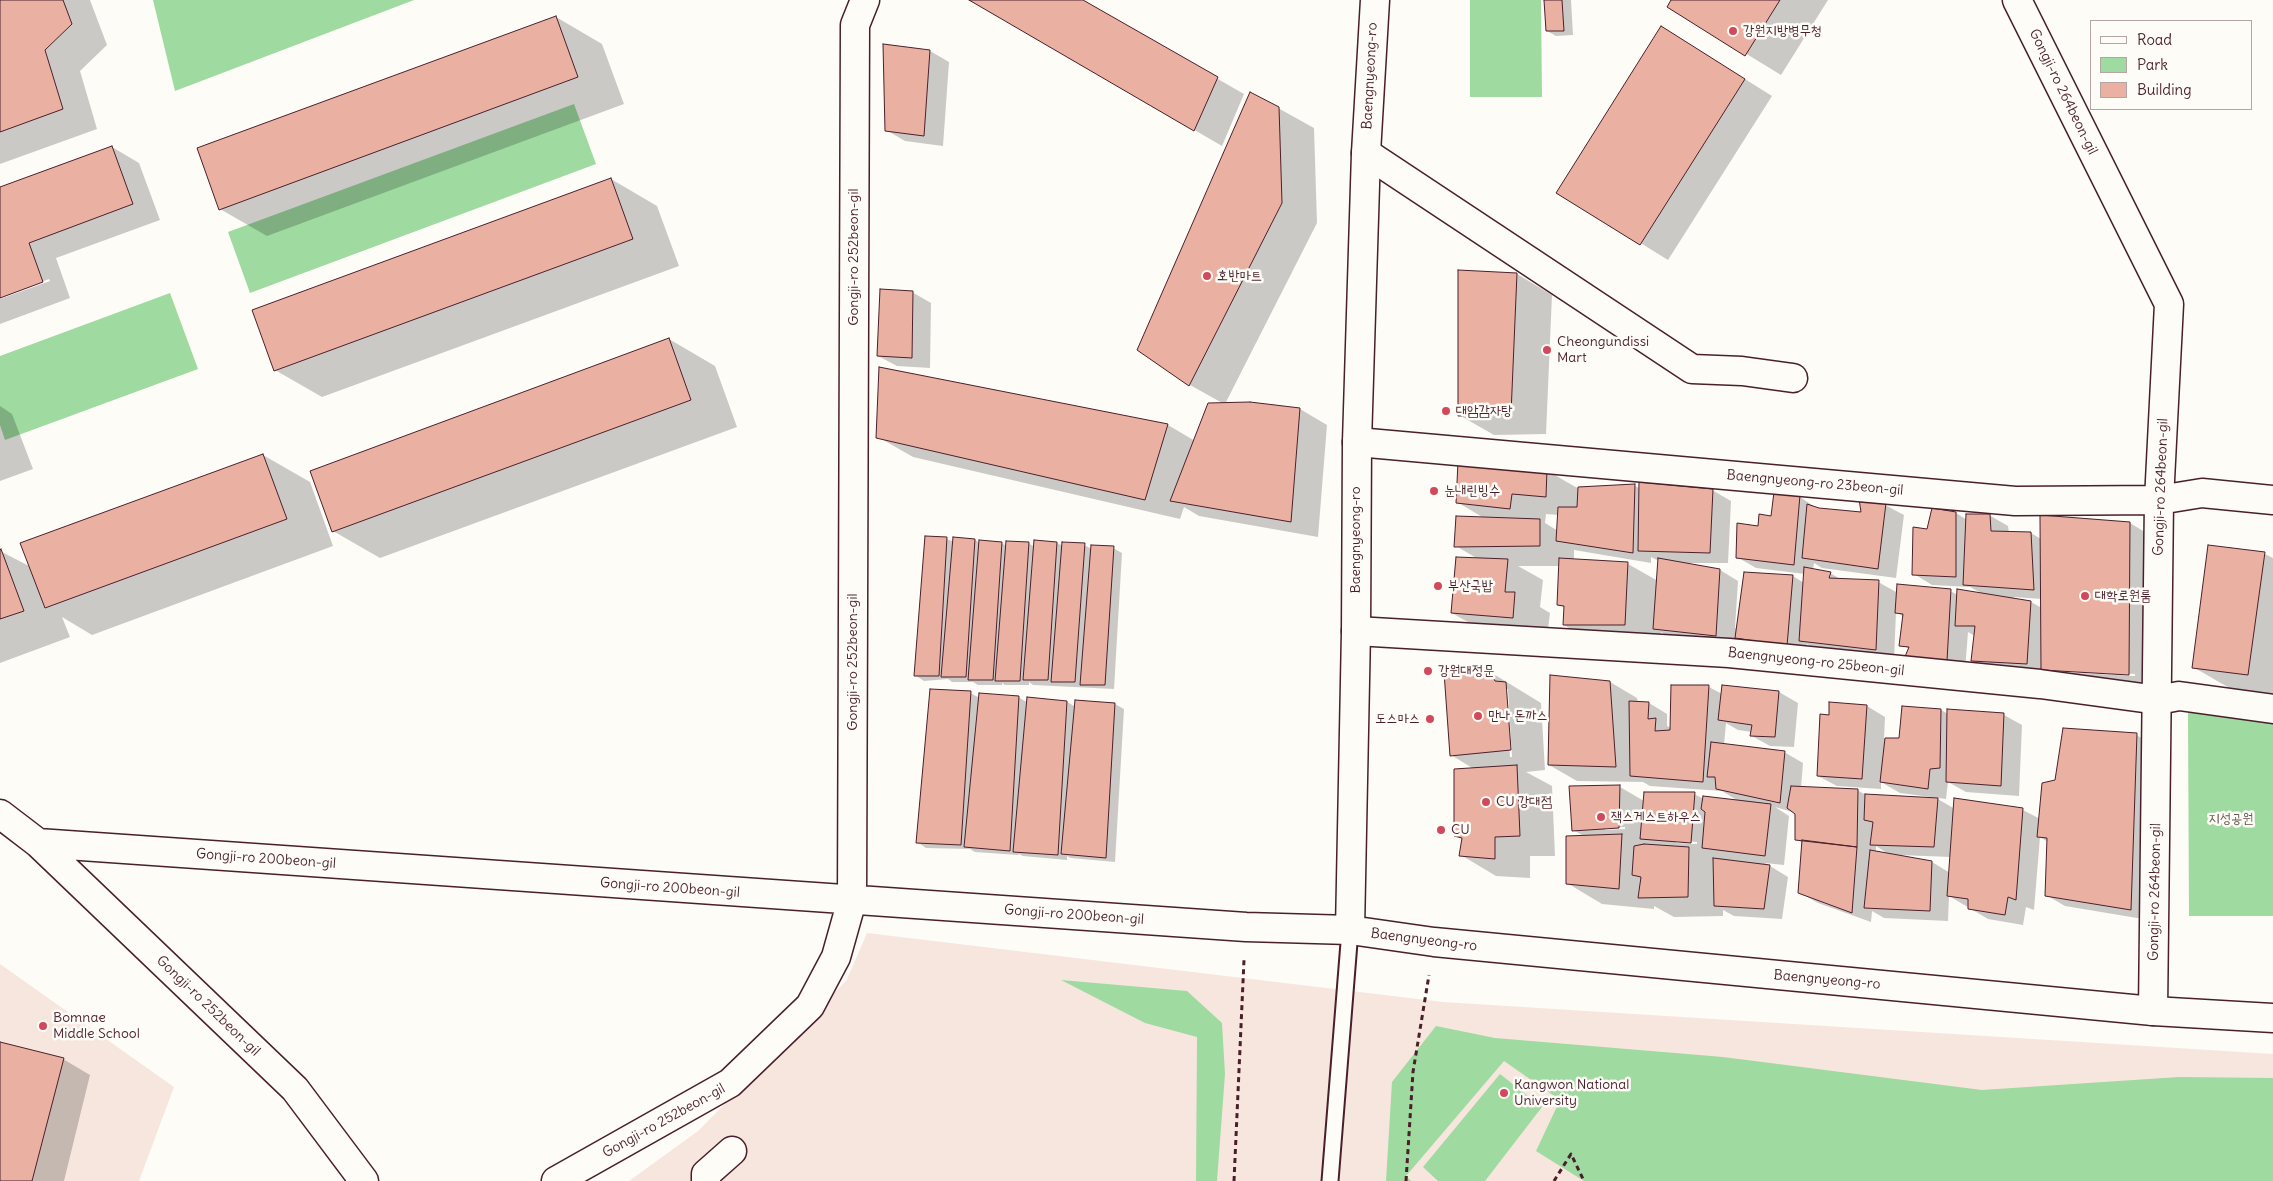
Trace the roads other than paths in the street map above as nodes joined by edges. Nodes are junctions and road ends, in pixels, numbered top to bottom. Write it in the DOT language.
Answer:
graph roads {
  1 [pos="865,0"];
  2 [pos="1375,0"];
  3 [pos="2017,0"];
  4 [pos="1366,153"];
  5 [pos="1793,378"];
  6 [pos="1357,442"];
  7 [pos="2159,500"];
  8 [pos="2273,500"];
  9 [pos="1356,632"];
  10 [pos="2158,700"];
  11 [pos="2273,709"];
  12 [pos="0,814"];
  13 [pos="38,843"];
  14 [pos="852,900"];
  15 [pos="1350,930"];
  16 [pos="2153,1011"];
  17 [pos="2273,1018"];
  18 [pos="732,1151"];
  19 [pos="364,1181"];
  20 [pos="556,1181"];
  21 [pos="706,1181"];
  22 [pos="1330,1181"];
  1 -- 14 [label="street, Gongji-ro 252beon-gil"];
  2 -- 4 [label="street, Baengnyeong-ro"];
  3 -- 7 [label="street, Gongji-ro 264beon-gil"];
  4 -- 5 [label="street"];
  4 -- 6 [label="street, Baengnyeong-ro"];
  6 -- 7 [label="street, Baengnyeong-ro 23beon-gil"];
  6 -- 9 [label="street, Baengnyeong-ro"];
  7 -- 8 [label="street, Baengnyeong-ro 23beon-gil"];
  7 -- 10 [label="street, Gongji-ro 264beon-gil"];
  9 -- 10 [label="street, Baengnyeong-ro 25beon-gil"];
  9 -- 15 [label="street, Baengnyeong-ro"];
  10 -- 11 [label="street, Baengnyeong-ro 25beon-gil"];
  10 -- 16 [label="street, Gongji-ro 264beon-gil"];
  12 -- 13 [label="street"];
  13 -- 14 [label="street, Gongji-ro 200beon-gil"];
  13 -- 19 [label="street, Gongji-ro 252beon-gil"];
  14 -- 15 [label="street, Gongji-ro 200beon-gil"];
  14 -- 20 [label="street, Gongji-ro 252beon-gil"];
  15 -- 16 [label="street, Baengnyeong-ro"];
  15 -- 22 [label="lane"];
  16 -- 17 [label="street, Baengnyeong-ro"];
  18 -- 21 [label="street"];
}
